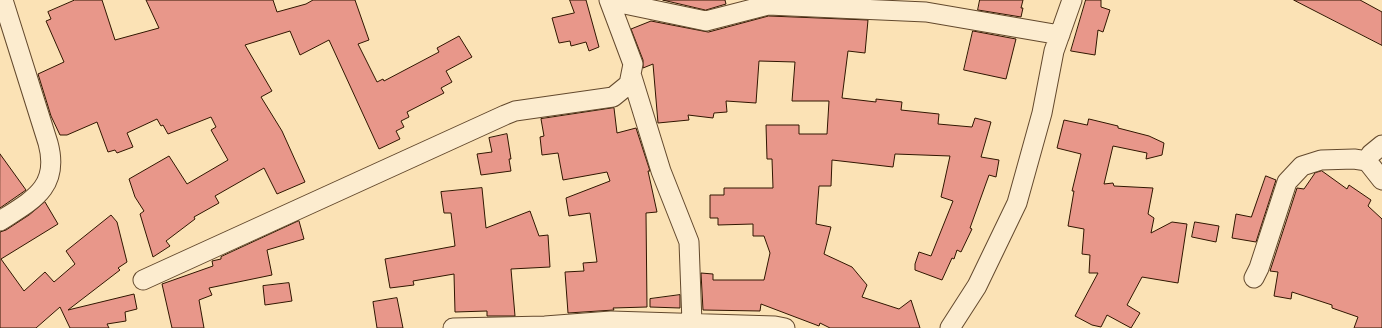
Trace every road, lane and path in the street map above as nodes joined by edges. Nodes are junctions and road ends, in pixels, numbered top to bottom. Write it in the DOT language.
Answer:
graph roads {
  1 [pos="610,0"];
  2 [pos="1072,0"];
  3 [pos="7,1"];
  4 [pos="6,25"];
  5 [pos="1060,35"];
  6 [pos="632,76"];
  7 [pos="1382,145"];
  8 [pos="1367,161"];
  9 [pos="1382,180"];
  10 [pos="0,221"];
  11 [pos="1254,278"];
  12 [pos="143,280"];
  13 [pos="692,323"];
  14 [pos="453,328"];
  15 [pos="785,328"];
  16 [pos="950,328"];
  1 -- 5 [label="street"];
  1 -- 6 [label="street"];
  2 -- 5 [label="street"];
  3 -- 4 [label="street"];
  4 -- 10 [label="street"];
  5 -- 16 [label="street"];
  6 -- 12 [label="street"];
  6 -- 13 [label="street"];
  7 -- 8 [label="street"];
  8 -- 9 [label="street"];
  8 -- 11 [label="street"];
  13 -- 14 [label="street"];
  13 -- 15 [label="street"];
}
